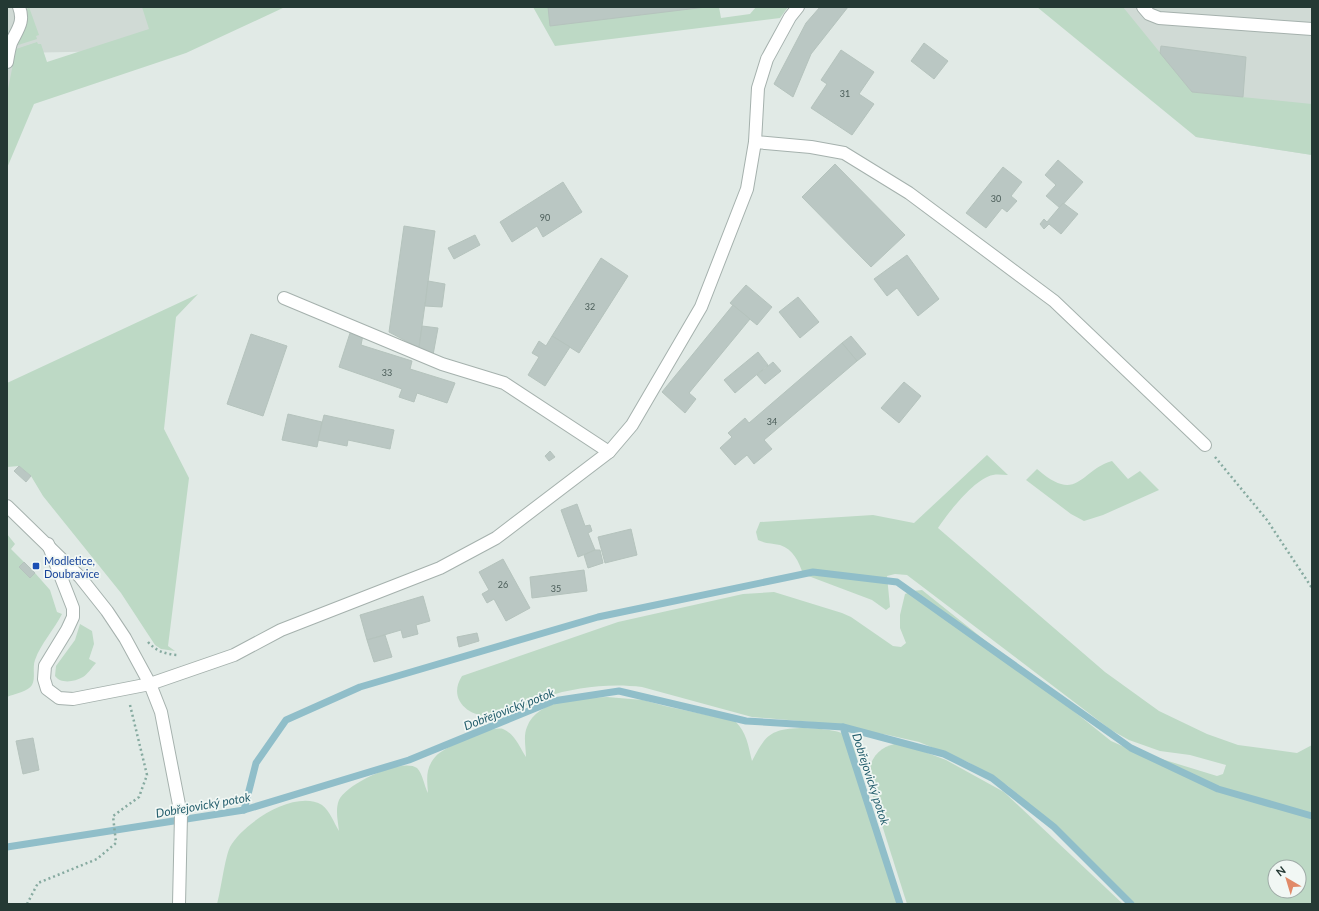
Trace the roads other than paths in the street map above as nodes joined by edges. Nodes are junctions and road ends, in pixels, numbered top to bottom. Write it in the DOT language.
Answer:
graph roads {
  1 [pos="19,7"];
  2 [pos="798,7"];
  3 [pos="1143,7"];
  4 [pos="1312,29"];
  5 [pos="7,62"];
  6 [pos="755,142"];
  7 [pos="284,298"];
  8 [pos="1205,445"];
  9 [pos="609,452"];
  10 [pos="7,506"];
  11 [pos="48,544"];
  12 [pos="150,684"];
  13 [pos="179,904"];
  1 -- 5 [label="street"];
  2 -- 6 [label="street"];
  3 -- 4 [label="street"];
  6 -- 8 [label="street"];
  6 -- 9 [label="street"];
  7 -- 9 [label="street"];
  9 -- 12 [label="street"];
  10 -- 11 [label="street"];
  11 -- 12 [label="street"];
  11 -- 12 [label="street"];
  12 -- 13 [label="street"];
}
